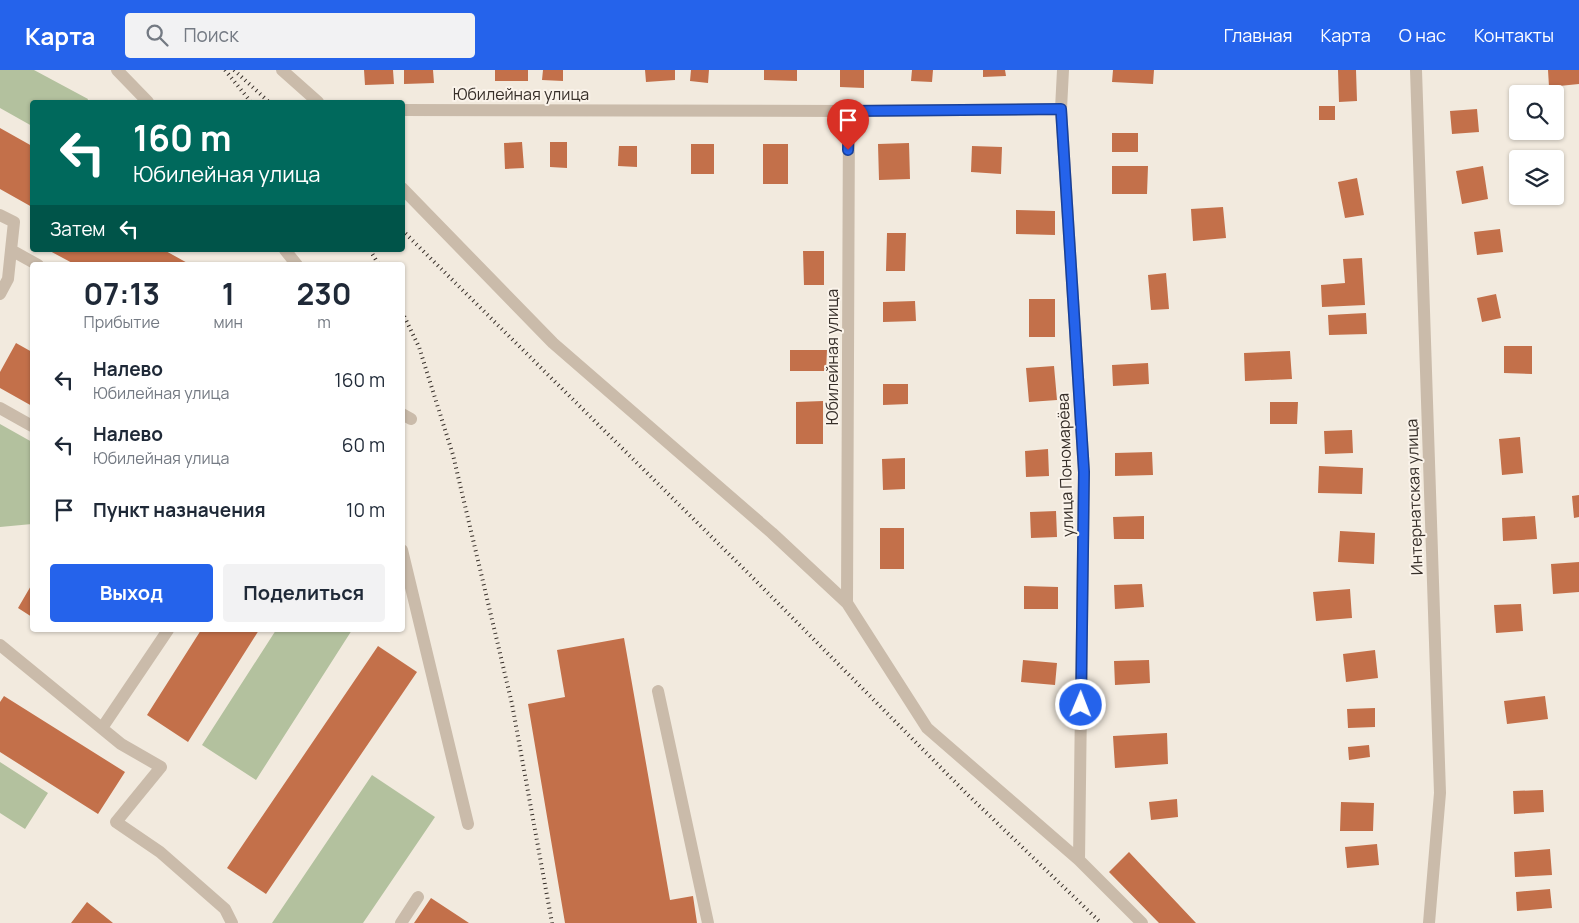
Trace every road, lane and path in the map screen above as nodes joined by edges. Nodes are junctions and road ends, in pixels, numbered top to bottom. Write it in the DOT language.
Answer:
graph roads {
  1 [pos="117,70"];
  2 [pos="282,70"];
  3 [pos="1063,70"];
  4 [pos="1416,70"];
  5 [pos="146,100"];
  6 [pos="316,100"];
  7 [pos="1061,109"];
  8 [pos="405,110"];
  9 [pos="849,111"];
  10 [pos="405,191"];
  11 [pos="0,215"];
  12 [pos="10,250"];
  13 [pos="287,252"];
  14 [pos="32,262"];
  15 [pos="295,262"];
  16 [pos="0,294"];
  17 [pos="0,408"];
  18 [pos="30,425"];
  19 [pos="405,562"];
  20 [pos="847,603"];
  21 [pos="167,632"];
  22 [pos="0,645"];
  23 [pos="658,691"];
  24 [pos="102,728"];
  25 [pos="468,824"];
  26 [pos="1079,860"];
  27 [pos="418,897"];
  28 [pos="232,923"];
  29 [pos="402,923"];
  30 [pos="708,923"];
  31 [pos="1142,923"];
  32 [pos="1429,923"];
  1 -- 5 [label="street"];
  2 -- 6 [label="street"];
  3 -- 7 [label="street, улица Пономарёва"];
  4 -- 32 [label="street, Интернатская улица"];
  7 -- 9 [label="street, Юбилейная улица"];
  7 -- 26 [label="street, улица Пономарёва"];
  8 -- 9 [label="street, Юбилейная улица"];
  9 -- 20 [label="street, Юбилейная улица"];
  10 -- 20 [label="street"];
  11 -- 12 [label="street"];
  12 -- 14 [label="street"];
  12 -- 16 [label="street"];
  13 -- 15 [label="street"];
  17 -- 18 [label="street"];
  19 -- 25 [label="street"];
  20 -- 26 [label="street"];
  21 -- 24 [label="street"];
  22 -- 24 [label="street"];
  23 -- 30 [label="street"];
  24 -- 28 [label="street"];
  26 -- 31 [label="street"];
  27 -- 29 [label="street"];
}
